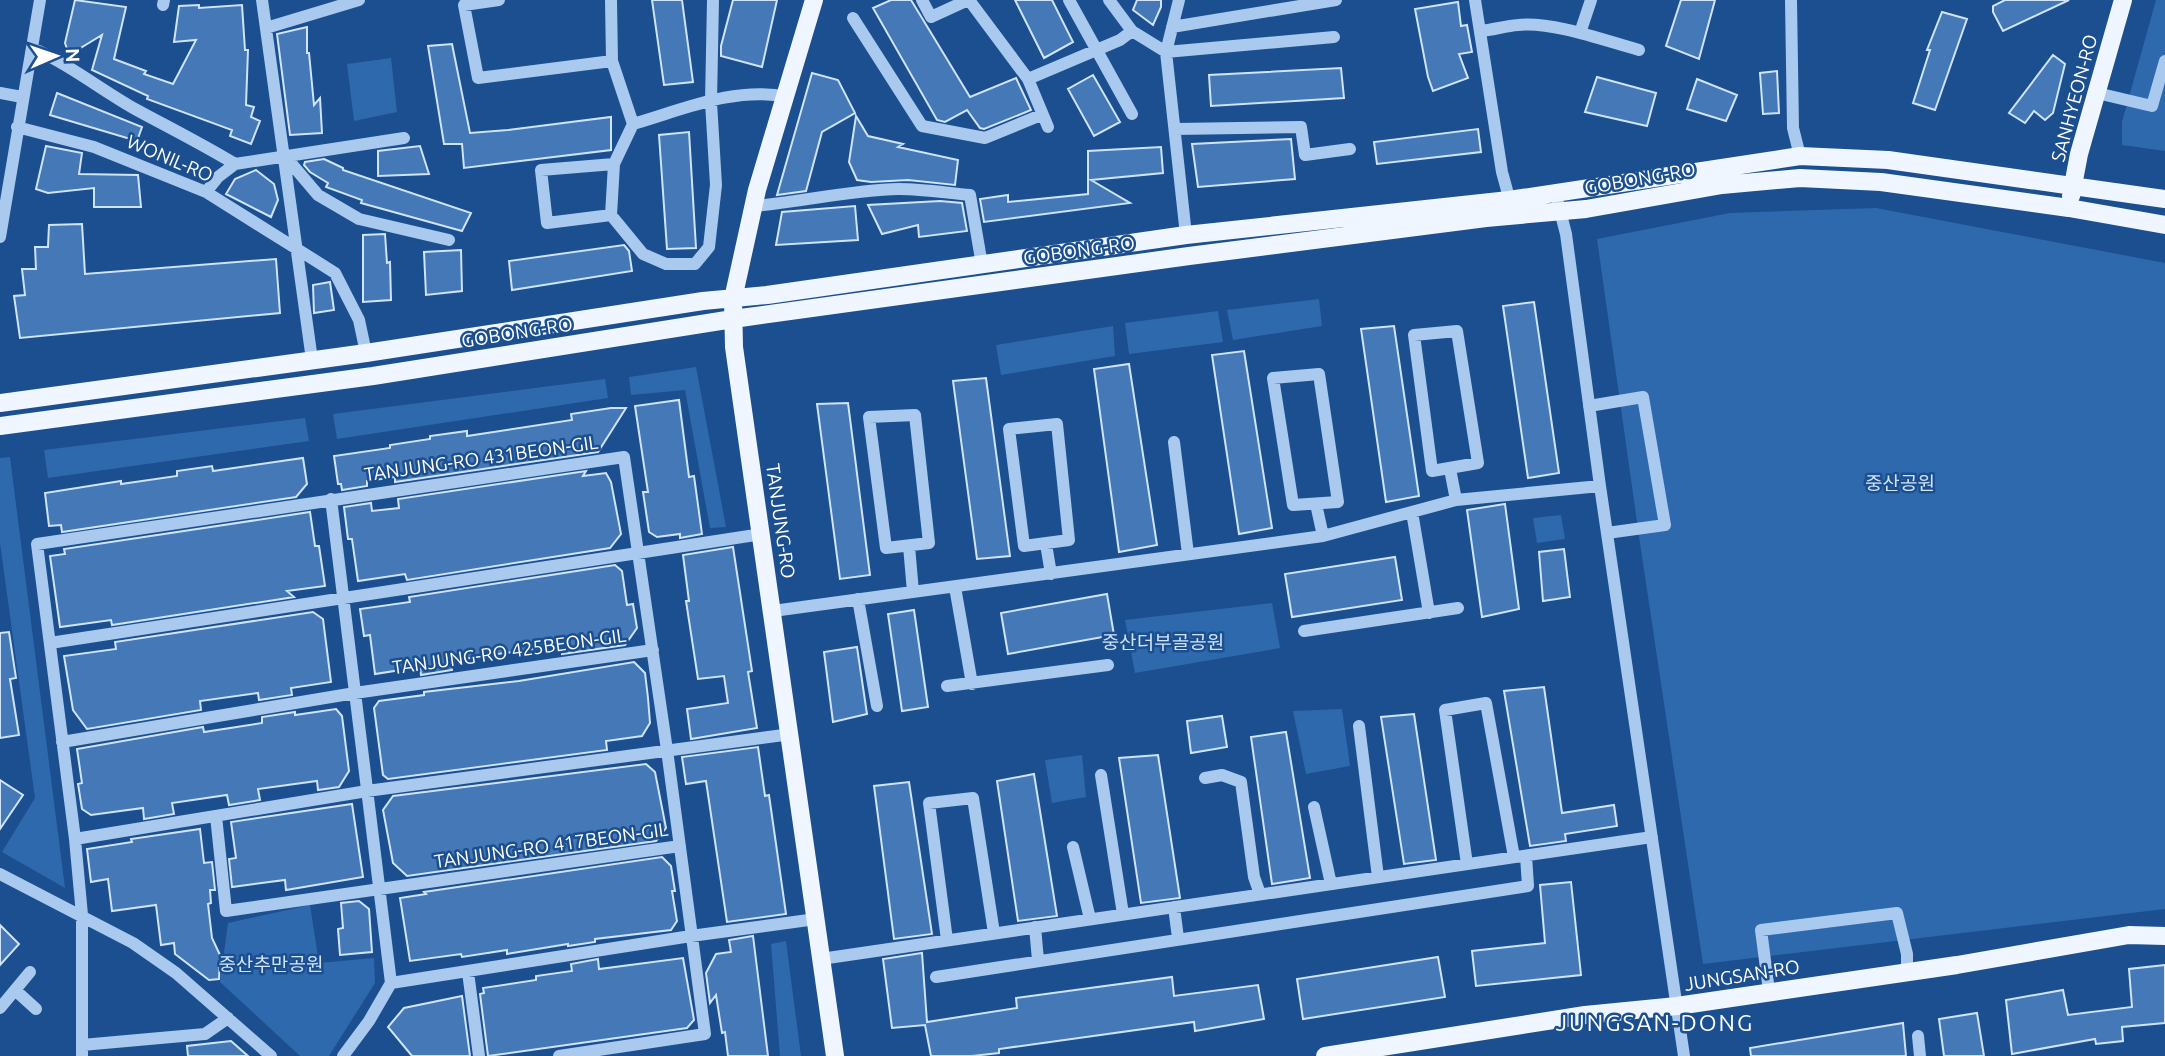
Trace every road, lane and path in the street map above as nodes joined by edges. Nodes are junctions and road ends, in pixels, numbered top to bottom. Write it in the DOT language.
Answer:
graph roads {
  1 [pos="40,0"];
  2 [pos="262,0"];
  3 [pos="359,0"];
  4 [pos="499,0"];
  5 [pos="611,0"];
  6 [pos="713,0"];
  7 [pos="814,0"];
  8 [pos="922,0"];
  9 [pos="969,0"];
  10 [pos="1069,0"];
  11 [pos="1109,0"];
  12 [pos="1179,0"];
  13 [pos="1336,0"];
  14 [pos="1475,0"];
  15 [pos="1591,0"];
  16 [pos="1790,0"];
  17 [pos="2123,0"];
  18 [pos="853,18"];
  19 [pos="1172,27"];
  20 [pos="266,28"];
  21 [pos="1132,31"];
  22 [pos="1480,31"];
  23 [pos="1580,33"];
  24 [pos="1334,37"];
  25 [pos="32,48"];
  26 [pos="1640,50"];
  27 [pos="1096,51"];
  28 [pos="1166,52"];
  29 [pos="612,61"];
  30 [pos="2165,61"];
  31 [pos="1028,79"];
  32 [pos="0,93"];
  33 [pos="2097,93"];
  34 [pos="22,97"];
  35 [pos="787,97"];
  36 [pos="711,102"];
  37 [pos="1132,114"];
  38 [pos="633,124"];
  39 [pos="17,127"];
  40 [pos="1175,129"];
  41 [pos="404,138"];
  42 [pos="1350,149"];
  43 [pos="284,155"];
  44 [pos="1800,156"];
  45 [pos="235,164"];
  46 [pos="614,164"];
  47 [pos="2073,186"];
  48 [pos="206,192"];
  49 [pos="1555,193"];
  50 [pos="2165,199"];
  51 [pos="754,206"];
  52 [pos="1511,208"];
  53 [pos="2069,208"];
  54 [pos="1560,211"];
  55 [pos="611,215"];
  56 [pos="2165,225"];
  57 [pos="1186,235"];
  58 [pos="0,237"];
  59 [pos="449,240"];
  60 [pos="297,249"];
  61 [pos="982,265"];
  62 [pos="733,299"];
  63 [pos="733,318"];
  64 [pos="366,353"];
  65 [pos="312,360"];
  66 [pos="0,403"];
  67 [pos="1589,406"];
  68 [pos="0,426"];
  69 [pos="1174,442"];
  70 [pos="1450,469"];
  71 [pos="1600,486"];
  72 [pos="331,499"];
  73 [pos="1456,500"];
  74 [pos="1316,504"];
  75 [pos="1412,512"];
  76 [pos="1607,533"];
  77 [pos="762,534"];
  78 [pos="1323,536"];
  79 [pos="1046,544"];
  80 [pos="909,546"];
  81 [pos="639,552"];
  82 [pos="1188,554"];
  83 [pos="1051,574"];
  84 [pos="955,587"];
  85 [pos="913,592"];
  86 [pos="343,597"];
  87 [pos="858,600"];
  88 [pos="1458,608"];
  89 [pos="773,611"];
  90 [pos="1429,612"];
  91 [pos="1304,631"];
  92 [pos="50,643"];
  93 [pos="653,650"];
  94 [pos="1108,665"];
  95 [pos="972,684"];
  96 [pos="947,686"];
  97 [pos="355,693"];
  98 [pos="877,706"];
  99 [pos="1359,726"];
  100 [pos="791,734"];
  101 [pos="62,742"];
  102 [pos="667,750"];
  103 [pos="1101,775"];
  104 [pos="1205,778"];
  105 [pos="367,791"];
  106 [pos="1314,807"];
  107 [pos="216,816"];
  108 [pos="1652,837"];
  109 [pos="75,839"];
  110 [pos="680,846"];
  111 [pos="1073,847"];
  112 [pos="1520,856"];
  113 [pos="1468,864"];
  114 [pos="0,874"];
  115 [pos="1378,877"];
  116 [pos="1331,884"];
  117 [pos="379,890"];
  118 [pos="1260,894"];
  119 [pos="1174,907"];
  120 [pos="1122,914"];
  121 [pos="82,915"];
  122 [pos="816,919"];
  123 [pos="1090,919"];
  124 [pos="1035,927"];
  125 [pos="994,933"];
  126 [pos="691,936"];
  127 [pos="2165,936"];
  128 [pos="1178,938"];
  129 [pos="947,940"];
  130 [pos="821,959"];
  131 [pos="1038,960"];
  132 [pos="30,972"];
  133 [pos="468,972"];
  134 [pos="1907,972"];
  135 [pos="936,977"];
  136 [pos="391,983"];
  137 [pos="15,990"];
  138 [pos="1769,991"];
  139 [pos="1676,1006"];
  140 [pos="0,1008"];
  141 [pos="36,1009"];
  142 [pos="228,1018"];
  143 [pos="1918,1036"];
  144 [pos="82,1050"];
  145 [pos="271,1056"];
  146 [pos="343,1056"];
  147 [pos="479,1056"];
  148 [pos="559,1056"];
  149 [pos="835,1056"];
  150 [pos="1325,1056"];
  151 [pos="1684,1056"];
  152 [pos="1920,1056"];
  1 -- 25 [label="street"];
  2 -- 20 [label="street"];
  3 -- 20 [label="street"];
  4 -- 29 [label="street"];
  5 -- 29 [label="street"];
  6 -- 36 [label="street"];
  7 -- 35 [label="main road, TANJUNG-RO"];
  8 -- 9 [label="street"];
  9 -- 31 [label="street"];
  10 -- 27 [label="street"];
  11 -- 21 [label="street"];
  12 -- 19 [label="street"];
  13 -- 19 [label="street"];
  14 -- 22 [label="street"];
  15 -- 23 [label="street"];
  16 -- 44 [label="street"];
  17 -- 33 [label="main road, SANHYEON-RO"];
  18 -- 31 [label="street"];
  19 -- 28 [label="street"];
  20 -- 43 [label="street"];
  21 -- 27 [label="street"];
  21 -- 28 [label="street"];
  22 -- 23 [label="street"];
  22 -- 52 [label="street"];
  23 -- 26 [label="street"];
  24 -- 28 [label="street"];
  25 -- 34 [label="street"];
  25 -- 45 [label="street"];
  27 -- 31 [label="street"];
  27 -- 37 [label="street"];
  28 -- 40 [label="street"];
  29 -- 38 [label="street"];
  30 -- 33 [label="street"];
  32 -- 34 [label="street"];
  33 -- 47 [label="main road, SANHYEON-RO"];
  34 -- 39 [label="street"];
  35 -- 36 [label="street"];
  35 -- 51 [label="main road, TANJUNG-RO"];
  36 -- 38 [label="street"];
  36 -- 55 [label="street"];
  38 -- 46 [label="street"];
  39 -- 48 [label="street, WONIL-RO"];
  39 -- 58 [label="street"];
  40 -- 42 [label="street"];
  40 -- 57 [label="street"];
  41 -- 43 [label="street"];
  43 -- 45 [label="street"];
  43 -- 59 [label="street"];
  43 -- 60 [label="street"];
  44 -- 47 [label="main road, GOBONG-RO"];
  44 -- 49 [label="main road, GOBONG-RO"];
  45 -- 48 [label="street"];
  46 -- 55 [label="street"];
  46 -- 55 [label="street"];
  47 -- 50 [label="main road, GOBONG-RO"];
  47 -- 53 [label="main road, SANHYEON-RO"];
  48 -- 60 [label="street, WONIL-RO"];
  49 -- 52 [label="main road, GOBONG-RO"];
  49 -- 54 [label="street"];
  51 -- 61 [label="street"];
  51 -- 62 [label="main road, TANJUNG-RO"];
  52 -- 54 [label="main road, GOBONG-RO"];
  52 -- 57 [label="main road, GOBONG-RO"];
  52 -- 63 [label="main road, GOBONG-RO"];
  53 -- 54 [label="main road, GOBONG-RO"];
  53 -- 56 [label="main road, GOBONG-RO"];
  54 -- 67 [label="street"];
  57 -- 61 [label="main road, GOBONG-RO"];
  60 -- 64 [label="street, WONIL-RO"];
  60 -- 65 [label="street"];
  61 -- 62 [label="main road, GOBONG-RO"];
  62 -- 63 [label="main road, TANJUNG-RO"];
  62 -- 64 [label="main road, GOBONG-RO"];
  63 -- 68 [label="main road, GOBONG-RO"];
  63 -- 77 [label="main road, TANJUNG-RO"];
  64 -- 65 [label="main road, GOBONG-RO"];
  65 -- 66 [label="main road, GOBONG-RO"];
  67 -- 71 [label="street"];
  67 -- 76 [label="street"];
  69 -- 82 [label="street"];
  70 -- 70 [label="street"];
  70 -- 73 [label="street"];
  71 -- 73 [label="street"];
  71 -- 76 [label="street"];
  72 -- 81 [label="street, TANJUNG-RO 431BEON-GIL"];
  72 -- 86 [label="street"];
  72 -- 92 [label="street, TANJUNG-RO 431BEON-GIL"];
  73 -- 75 [label="street"];
  74 -- 74 [label="street"];
  74 -- 78 [label="street"];
  75 -- 78 [label="street"];
  75 -- 90 [label="street"];
  76 -- 108 [label="street"];
  77 -- 81 [label="street"];
  77 -- 89 [label="main road, TANJUNG-RO"];
  78 -- 82 [label="street"];
  79 -- 79 [label="street"];
  79 -- 83 [label="street"];
  80 -- 80 [label="street"];
  80 -- 85 [label="street"];
  81 -- 86 [label="street"];
  81 -- 93 [label="street"];
  82 -- 83 [label="street"];
  83 -- 84 [label="street"];
  84 -- 85 [label="street"];
  84 -- 95 [label="street"];
  85 -- 87 [label="street"];
  86 -- 92 [label="street"];
  86 -- 97 [label="street"];
  87 -- 89 [label="street"];
  87 -- 98 [label="street"];
  88 -- 90 [label="street"];
  89 -- 100 [label="main road, TANJUNG-RO"];
  90 -- 91 [label="street"];
  92 -- 101 [label="street"];
  93 -- 97 [label="street, TANJUNG-RO 425BEON-GIL"];
  93 -- 102 [label="street, TANJUNG-RO 425BEON-GIL"];
  94 -- 95 [label="street"];
  95 -- 96 [label="street"];
  97 -- 101 [label="street, TANJUNG-RO 425BEON-GIL"];
  97 -- 105 [label="street"];
  99 -- 115 [label="street"];
  100 -- 102 [label="street"];
  100 -- 122 [label="main road, TANJUNG-RO"];
  101 -- 109 [label="street"];
  102 -- 105 [label="street"];
  102 -- 110 [label="street, TANJUNG-RO 425BEON-GIL"];
  103 -- 120 [label="street"];
  104 -- 118 [label="street"];
  105 -- 107 [label="street"];
  105 -- 117 [label="street"];
  106 -- 116 [label="street"];
  107 -- 109 [label="street"];
  107 -- 117 [label="street"];
  108 -- 112 [label="street"];
  108 -- 139 [label="street"];
  109 -- 121 [label="street"];
  110 -- 117 [label="street, TANJUNG-RO 417BEON-GIL"];
  110 -- 126 [label="street, TANJUNG-RO 417BEON-GIL"];
  111 -- 123 [label="street"];
  112 -- 113 [label="street"];
  112 -- 113 [label="street"];
  112 -- 128 [label="street"];
  113 -- 115 [label="street"];
  114 -- 121 [label="street"];
  115 -- 116 [label="street"];
  116 -- 118 [label="street"];
  117 -- 136 [label="street"];
  118 -- 119 [label="street"];
  119 -- 120 [label="street"];
  119 -- 128 [label="street"];
  120 -- 123 [label="street"];
  121 -- 142 [label="street"];
  121 -- 144 [label="street"];
  122 -- 126 [label="street"];
  122 -- 130 [label="main road, TANJUNG-RO"];
  123 -- 124 [label="street"];
  124 -- 125 [label="street"];
  124 -- 131 [label="street"];
  125 -- 129 [label="street"];
  125 -- 129 [label="street"];
  126 -- 133 [label="street"];
  126 -- 148 [label="street, TANJUNG-RO 417BEON-GIL"];
  127 -- 134 [label="main road, JUNGSAN-RO"];
  128 -- 131 [label="street"];
  129 -- 130 [label="street"];
  130 -- 149 [label="main road, TANJUNG-RO"];
  131 -- 135 [label="street"];
  132 -- 137 [label="street"];
  133 -- 136 [label="street"];
  133 -- 147 [label="street"];
  134 -- 138 [label="main road, JUNGSAN-RO"];
  134 -- 138 [label="street"];
  136 -- 146 [label="street"];
  137 -- 140 [label="street"];
  137 -- 141 [label="street"];
  138 -- 139 [label="main road, JUNGSAN-RO"];
  139 -- 150 [label="main road, JUNGSAN-RO"];
  139 -- 151 [label="street"];
  142 -- 144 [label="street"];
  142 -- 145 [label="street"];
  143 -- 152 [label="street"];
}
